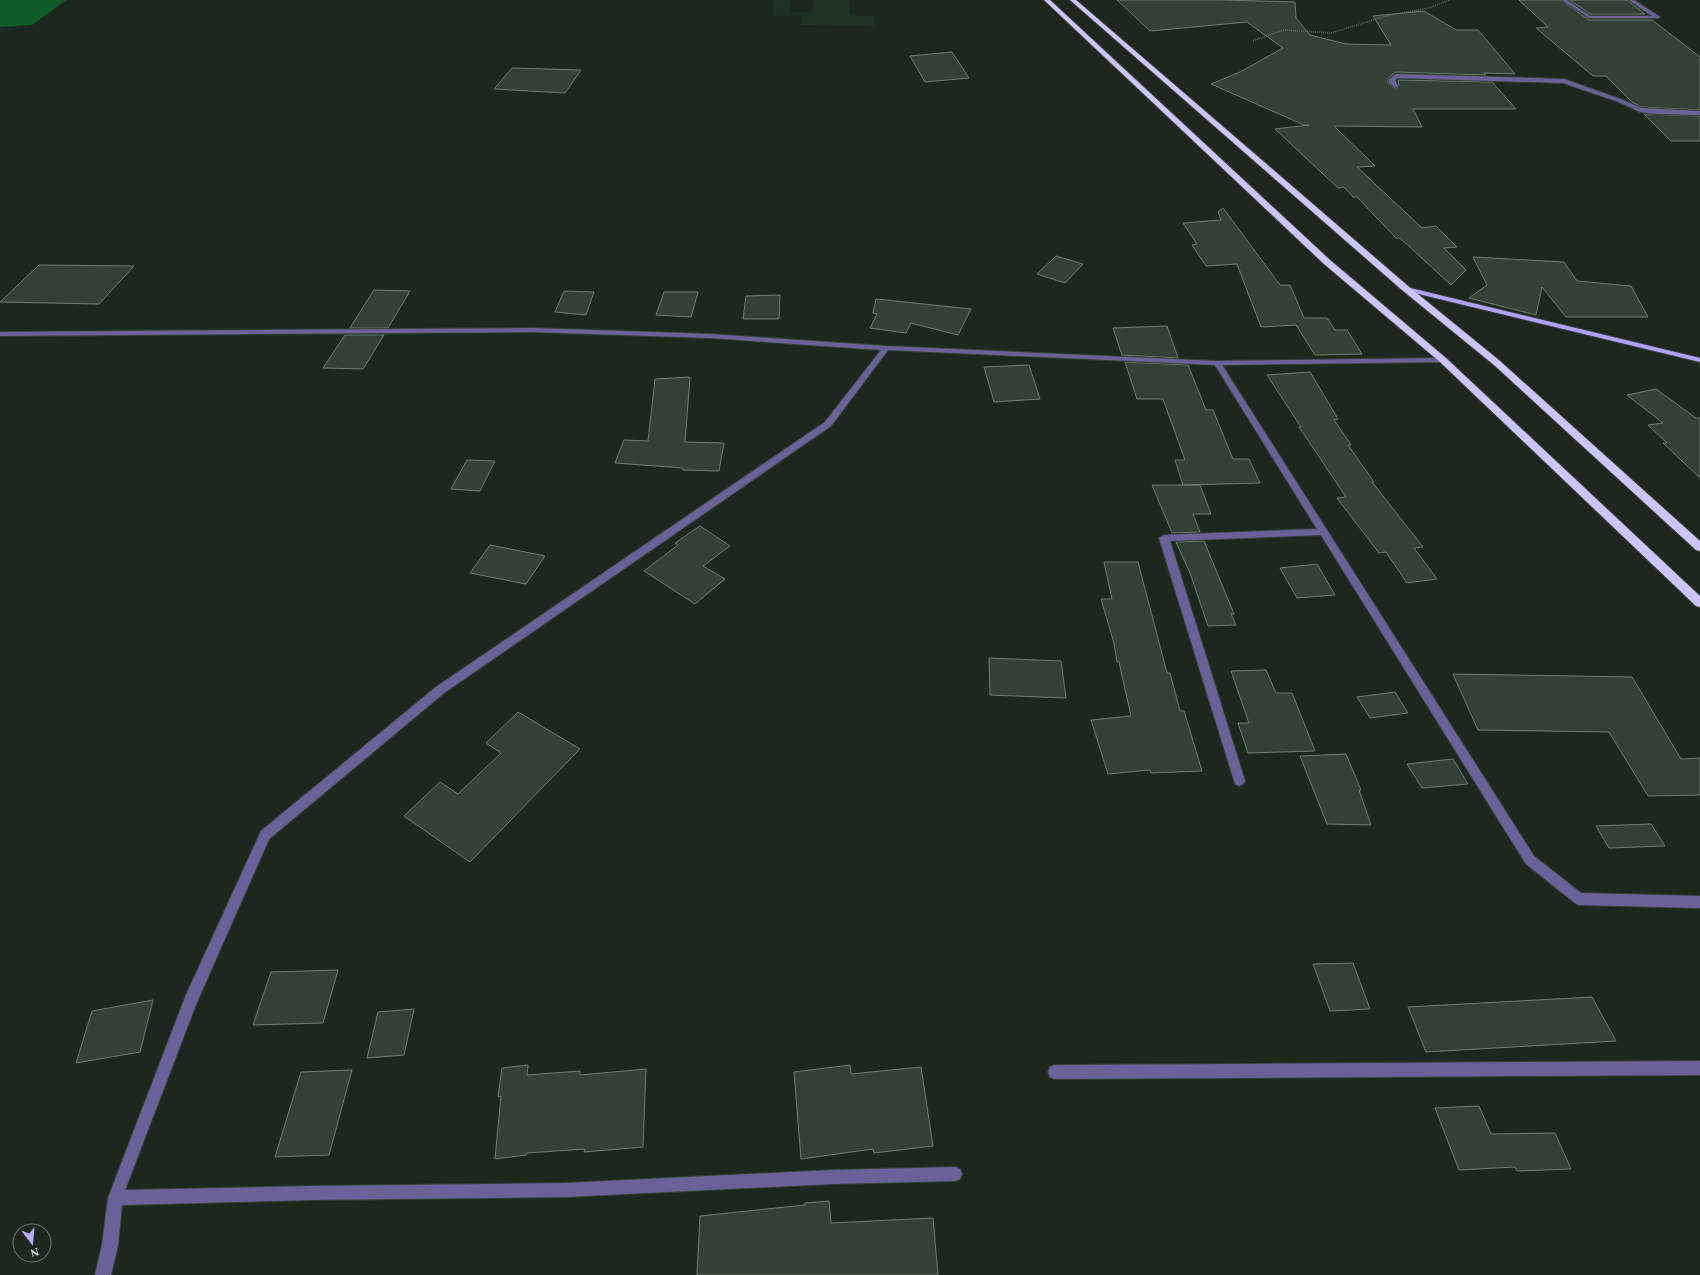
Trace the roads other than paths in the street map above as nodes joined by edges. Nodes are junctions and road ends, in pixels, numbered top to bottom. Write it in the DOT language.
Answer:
graph roads {
  1 [pos="1047,0"];
  2 [pos="1073,0"];
  3 [pos="1564,0"];
  4 [pos="1632,0"];
  5 [pos="1395,86"];
  6 [pos="1700,113"];
  7 [pos="1405,288"];
  8 [pos="0,334"];
  9 [pos="886,348"];
  10 [pos="1443,360"];
  11 [pos="1700,360"];
  12 [pos="1217,363"];
  13 [pos="1324,532"];
  14 [pos="1700,547"];
  15 [pos="1700,603"];
  16 [pos="1239,781"];
  17 [pos="1700,902"];
  18 [pos="1700,1068"];
  19 [pos="1055,1072"];
  20 [pos="955,1174"];
  21 [pos="115,1198"];
  22 [pos="103,1275"];
  1 -- 10 [label="highway"];
  2 -- 7 [label="highway"];
  3 -- 4 [label="street"];
  5 -- 6 [label="street"];
  7 -- 11 [label="main road"];
  7 -- 14 [label="highway"];
  8 -- 9 [label="street"];
  9 -- 12 [label="street"];
  9 -- 21 [label="street"];
  10 -- 12 [label="street"];
  10 -- 15 [label="highway"];
  12 -- 13 [label="street"];
  13 -- 16 [label="street"];
  13 -- 17 [label="street"];
  18 -- 19 [label="street"];
  20 -- 21 [label="street"];
  21 -- 22 [label="street"];
}
